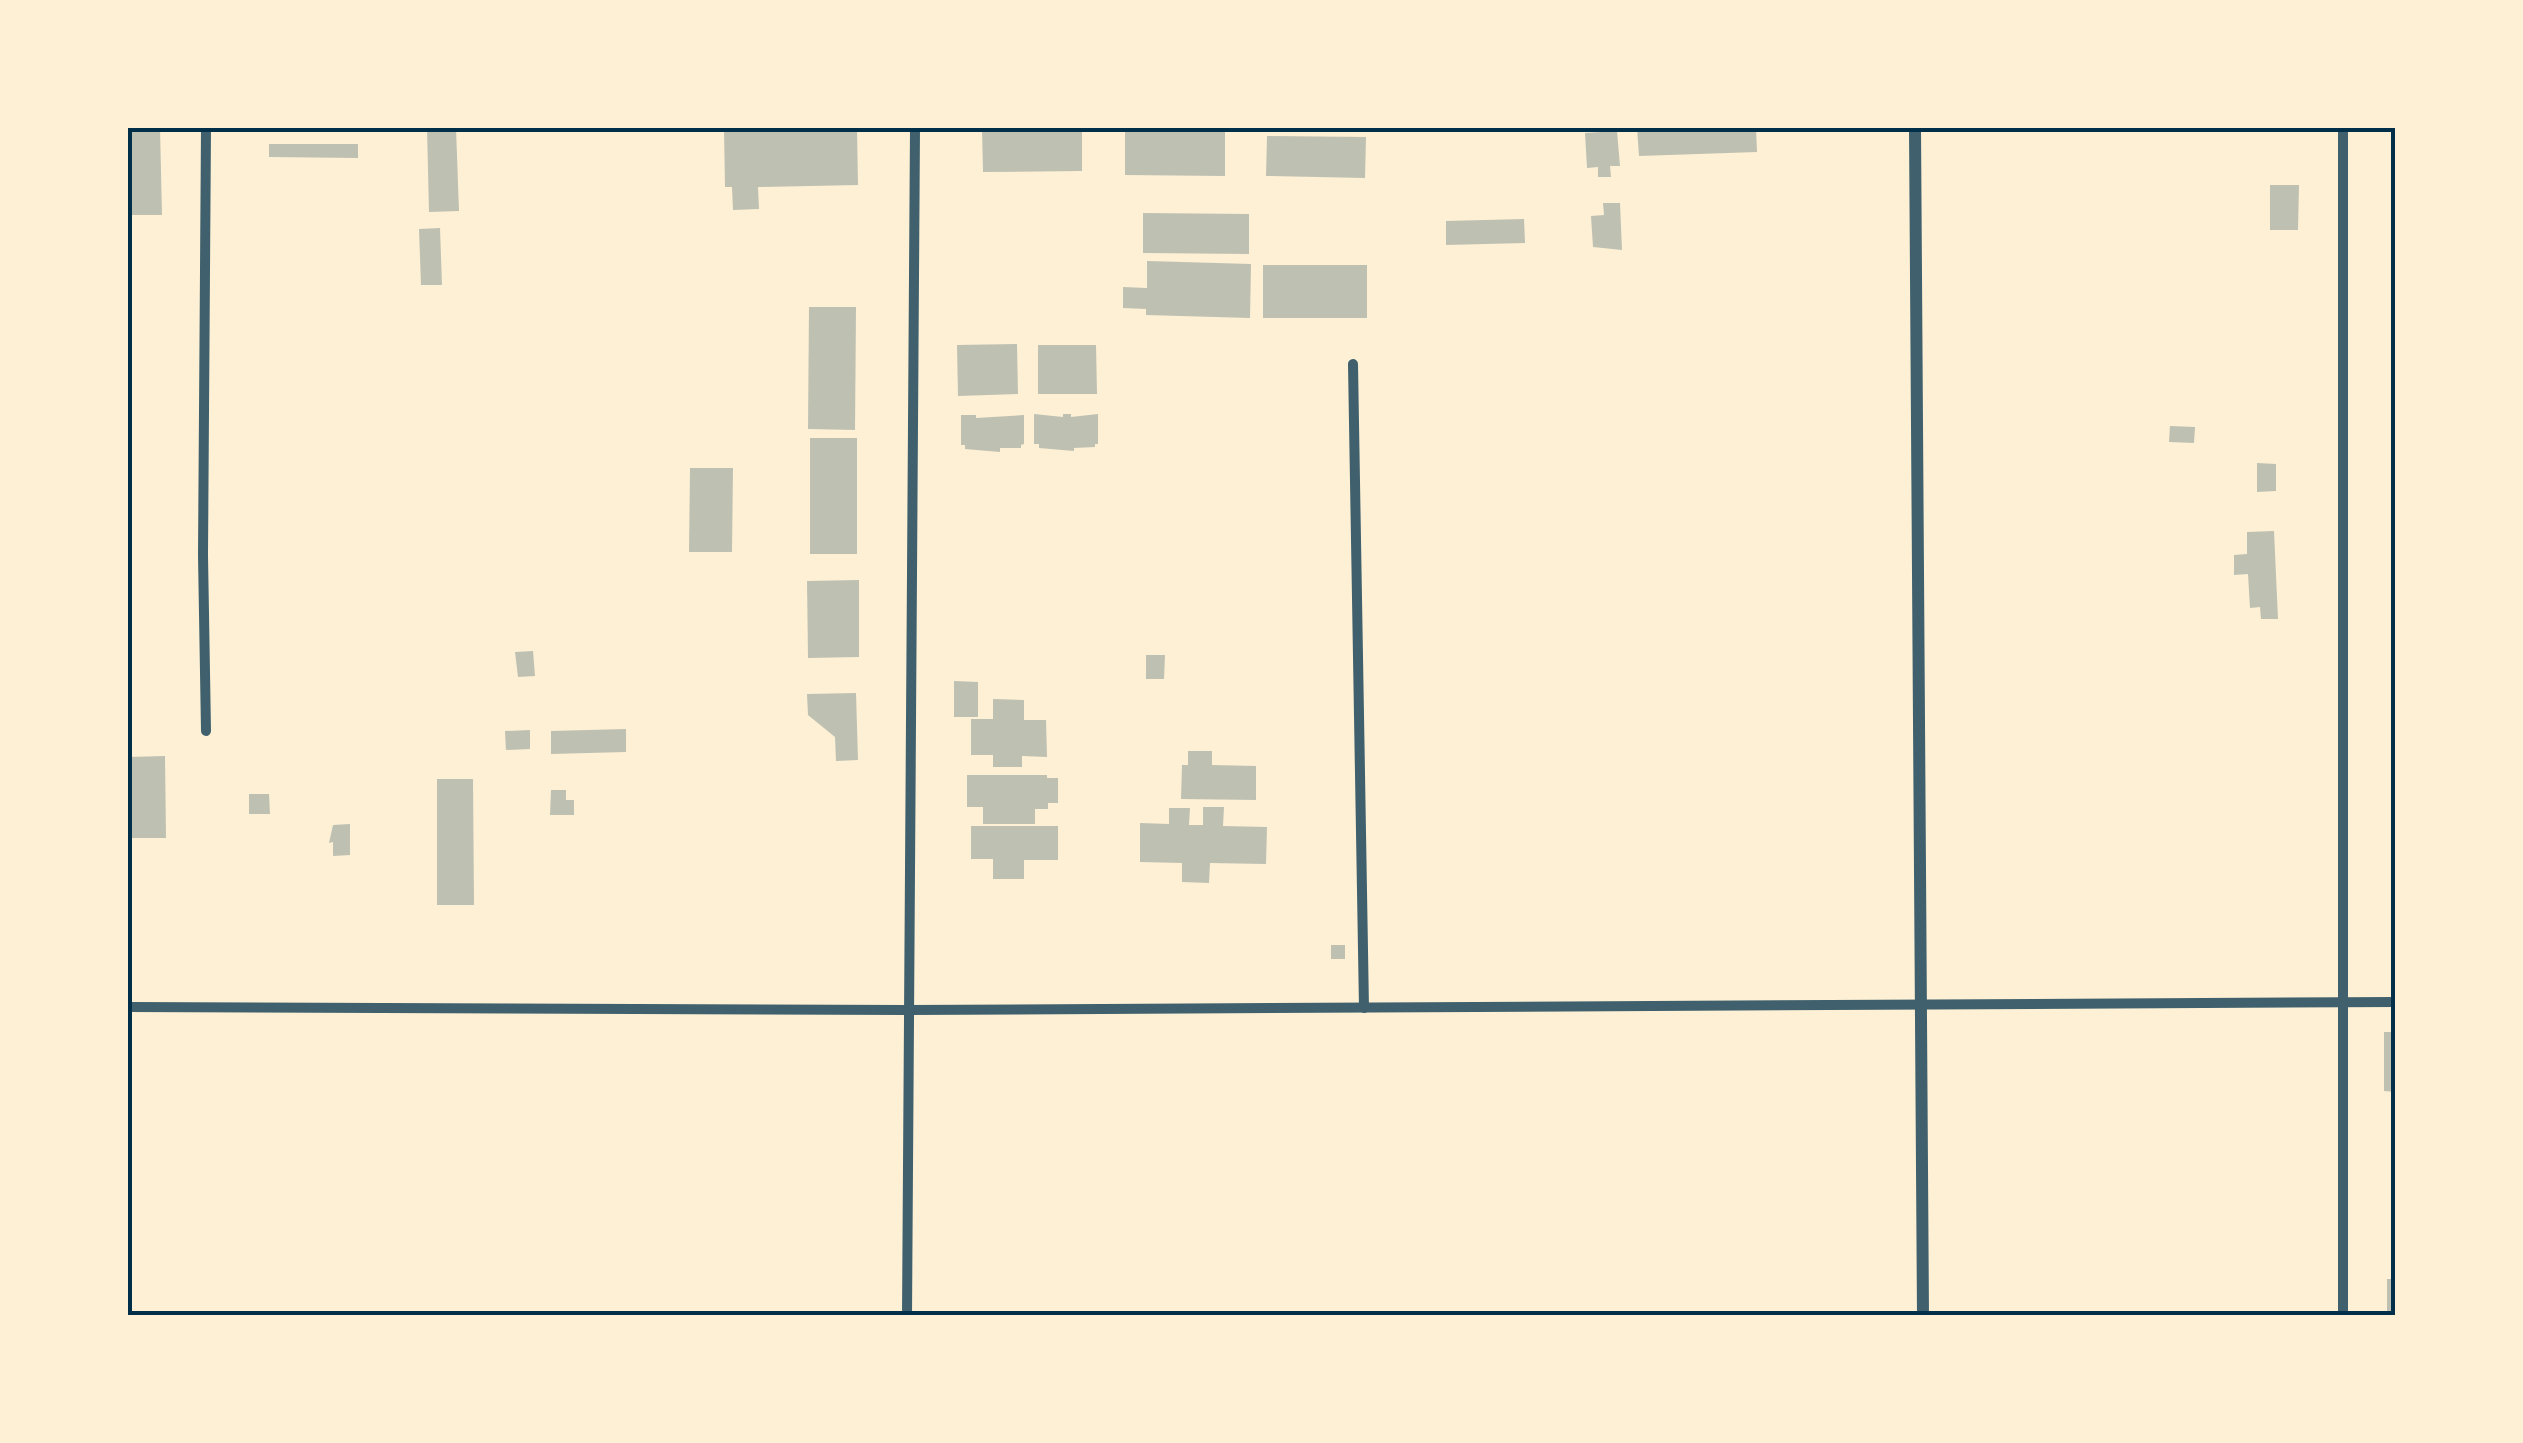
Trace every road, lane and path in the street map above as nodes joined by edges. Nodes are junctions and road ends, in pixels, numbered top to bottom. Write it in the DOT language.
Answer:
graph roads {
  1 [pos="206,128"];
  2 [pos="916,128"];
  3 [pos="1914,128"];
  4 [pos="2343,128"];
  5 [pos="1352,364"];
  6 [pos="206,732"];
  7 [pos="2345,1002"];
  8 [pos="2396,1002"];
  9 [pos="1922,1006"];
  10 [pos="128,1007"];
  11 [pos="1364,1008"];
  12 [pos="908,1010"];
  13 [pos="907,1316"];
  14 [pos="1924,1316"];
  15 [pos="2343,1316"];
  1 -- 6 [label="street"];
  2 -- 12 [label="street"];
  3 -- 9 [label="street"];
  4 -- 7 [label="street"];
  5 -- 11 [label="street"];
  7 -- 8 [label="street"];
  7 -- 9 [label="street"];
  7 -- 15 [label="street"];
  9 -- 11 [label="street"];
  9 -- 14 [label="street"];
  10 -- 12 [label="street"];
  11 -- 12 [label="street"];
  12 -- 13 [label="street"];
}
